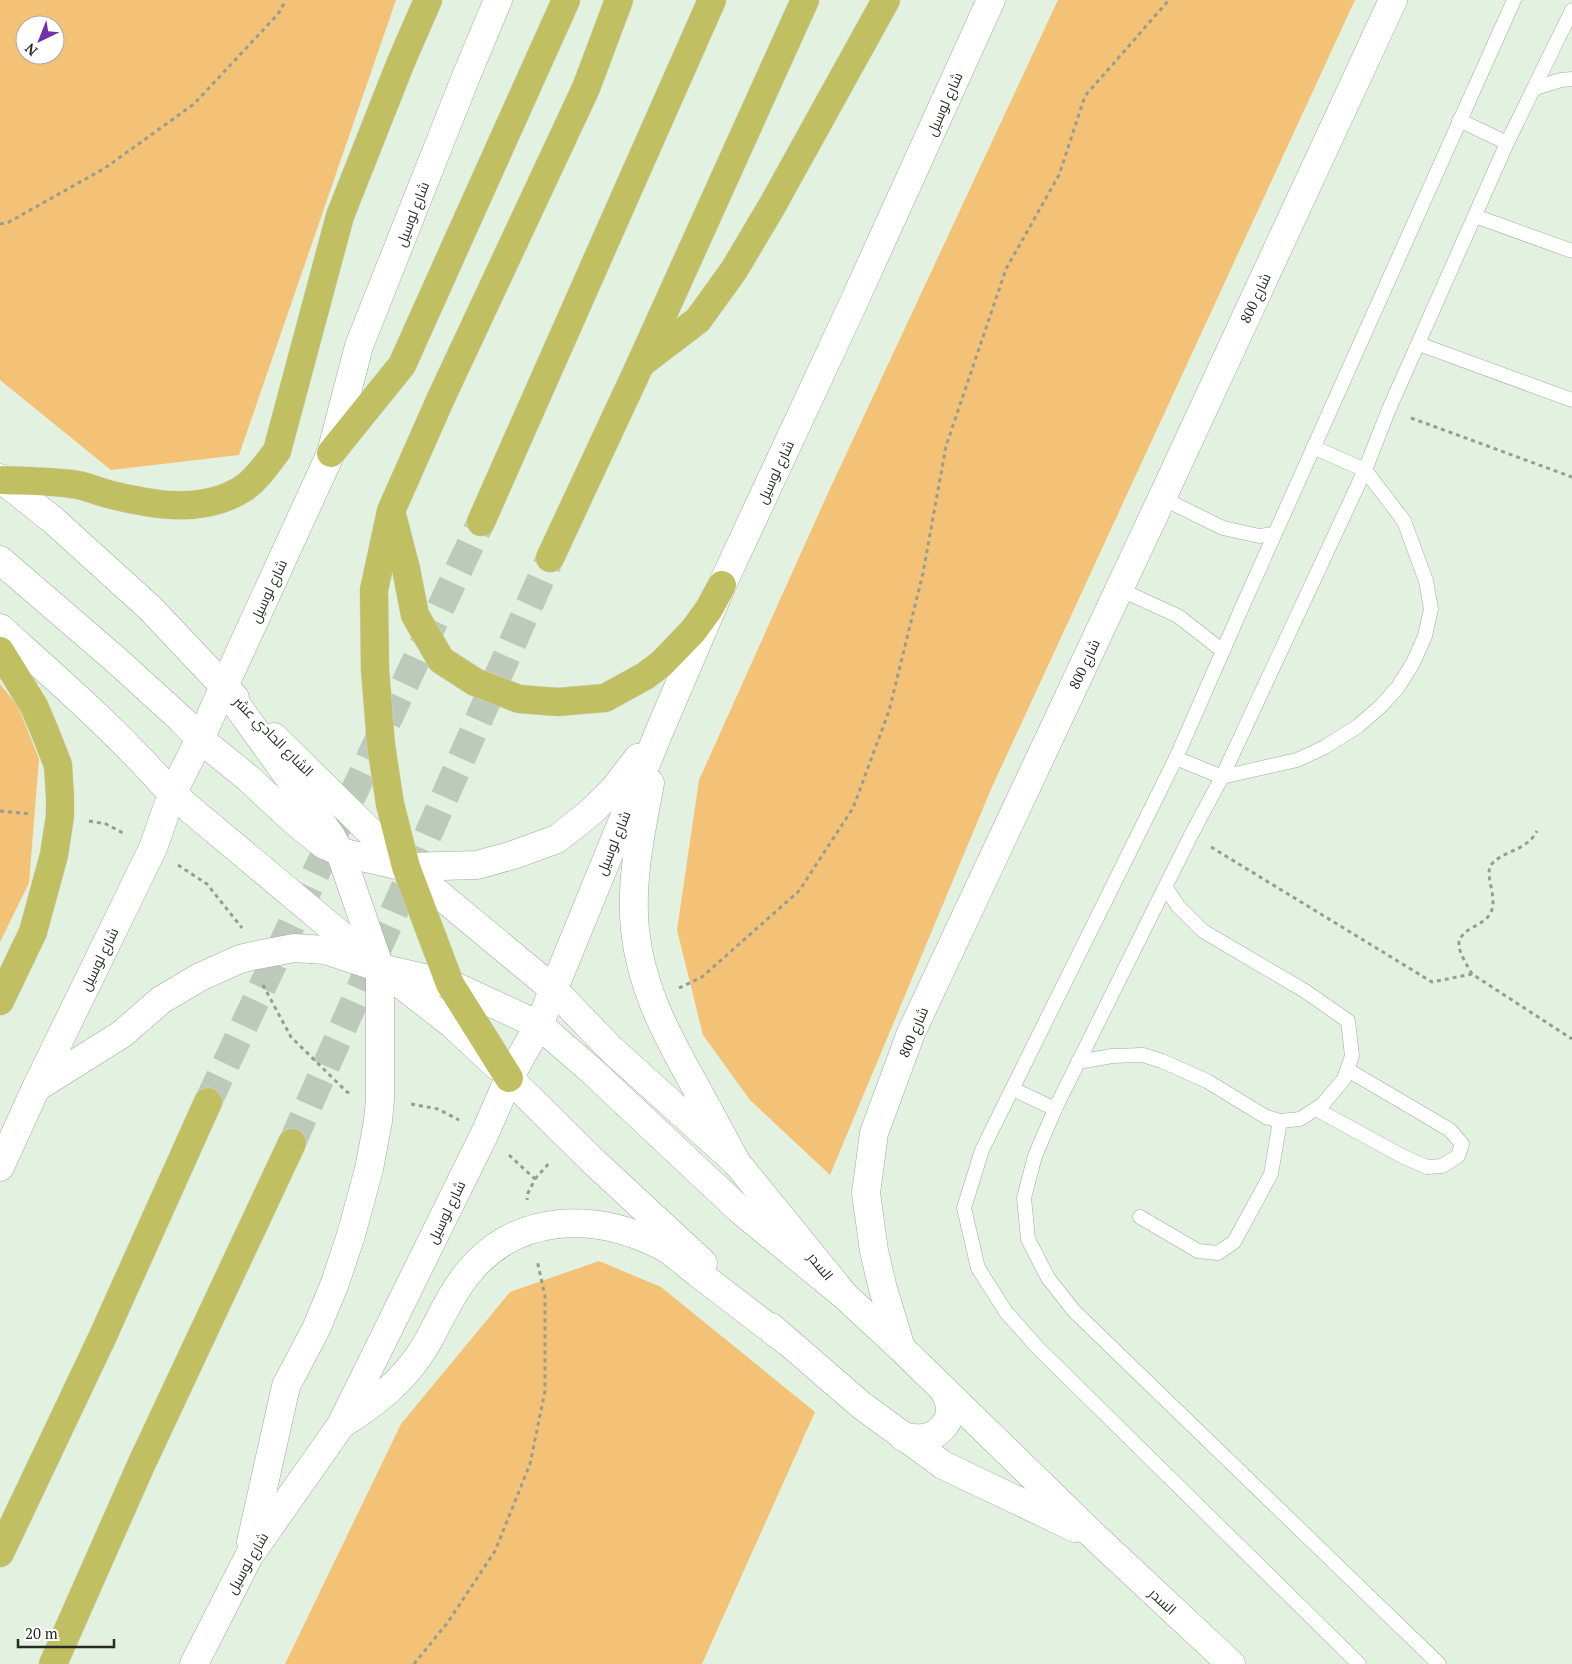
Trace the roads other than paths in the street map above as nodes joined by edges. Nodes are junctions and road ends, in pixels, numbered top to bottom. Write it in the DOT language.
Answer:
graph roads {
  1 [pos="428,0"];
  2 [pos="498,0"];
  3 [pos="566,0"];
  4 [pos="619,0"];
  5 [pos="712,0"];
  6 [pos="805,0"];
  7 [pos="886,0"];
  8 [pos="991,0"];
  9 [pos="1393,0"];
  10 [pos="1514,0"];
  11 [pos="1572,10"];
  12 [pos="1572,79"];
  13 [pos="1535,88"];
  14 [pos="1459,120"];
  15 [pos="1507,142"];
  16 [pos="1475,216"];
  17 [pos="1572,250"];
  18 [pos="1419,344"];
  19 [pos="640,365"];
  20 [pos="1572,400"];
  21 [pos="1313,447"];
  22 [pos="331,453"];
  23 [pos="1365,470"];
  24 [pos="2,479"];
  25 [pos="1162,498"];
  26 [pos="391,511"];
  27 [pos="481,522"];
  28 [pos="1275,534"];
  29 [pos="550,558"];
  30 [pos="0,560"];
  31 [pos="722,585"];
  32 [pos="1119,589"];
  33 [pos="0,628"];
  34 [pos="0,651"];
  35 [pos="1223,651"];
  36 [pos="223,686"];
  37 [pos="659,732"];
  38 [pos="200,739"];
  39 [pos="1176,758"];
  40 [pos="1222,777"];
  41 [pos="172,794"];
  42 [pos="340,852"];
  43 [pos="406,867"];
  44 [pos="1166,888"];
  45 [pos="380,968"];
  46 [pos="450,984"];
  47 [pos="553,989"];
  48 [pos="0,1001"];
  49 [pos="538,1025"];
  50 [pos="1078,1062"];
  51 [pos="1348,1070"];
  52 [pos="509,1078"];
  53 [pos="36,1088"];
  54 [pos="1013,1089"];
  55 [pos="208,1102"];
  56 [pos="1316,1109"];
  57 [pos="1055,1110"];
  58 [pos="1280,1122"];
  59 [pos="292,1143"];
  60 [pos="736,1162"];
  61 [pos="0,1167"];
  62 [pos="1140,1217"];
  63 [pos="845,1296"];
  64 [pos="789,1344"];
  65 [pos="900,1348"];
  66 [pos="944,1390"];
  67 [pos="340,1425"];
  68 [pos="903,1437"];
  69 [pos="1095,1537"];
  70 [pos="0,1553"];
  71 [pos="248,1556"];
  72 [pos="53,1664"];
  73 [pos="194,1664"];
  74 [pos="1231,1664"];
  75 [pos="1359,1664"];
  76 [pos="1440,1664"];
  1 -- 24 [label="highway"];
  2 -- 22 [label="street, شارع لوسيل"];
  3 -- 22 [label="highway"];
  4 -- 26 [label="highway"];
  5 -- 27 [label="highway"];
  6 -- 19 [label="highway"];
  7 -- 19 [label="highway"];
  8 -- 31 [label="street, شارع لوسيل"];
  9 -- 25 [label="street, شارع 800"];
  10 -- 14 [label="lane"];
  11 -- 13 [label="lane"];
  12 -- 13 [label="lane"];
  13 -- 15 [label="lane"];
  14 -- 15 [label="lane"];
  14 -- 21 [label="lane"];
  15 -- 16 [label="lane"];
  16 -- 17 [label="lane"];
  16 -- 18 [label="lane"];
  18 -- 20 [label="lane"];
  18 -- 23 [label="lane"];
  19 -- 29 [label="highway"];
  21 -- 23 [label="lane"];
  21 -- 28 [label="lane"];
  22 -- 36 [label="street, شارع لوسيل"];
  23 -- 40 [label="lane"];
  23 -- 40 [label="lane"];
  24 -- 36 [label="street, الشارع الحادي عشر"];
  25 -- 28 [label="lane"];
  25 -- 32 [label="street, شارع 800"];
  26 -- 31 [label="highway"];
  26 -- 43 [label="highway"];
  28 -- 35 [label="lane"];
  30 -- 38 [label="street"];
  31 -- 37 [label="street, شارع لوسيل"];
  32 -- 35 [label="lane"];
  32 -- 65 [label="street, شارع 800"];
  33 -- 41 [label="street"];
  34 -- 48 [label="highway"];
  35 -- 39 [label="lane"];
  36 -- 38 [label="street, شارع لوسيل"];
  36 -- 42 [label="street"];
  36 -- 43 [label="street, الشارع الحادي عشر"];
  37 -- 43 [label="street"];
  37 -- 47 [label="street, شارع لوسيل"];
  37 -- 60 [label="street"];
  38 -- 41 [label="street, شارع لوسيل"];
  38 -- 42 [label="street"];
  39 -- 40 [label="lane"];
  39 -- 54 [label="lane"];
  40 -- 44 [label="lane"];
  41 -- 45 [label="street"];
  41 -- 53 [label="street, شارع لوسيل"];
  42 -- 43 [label="street"];
  42 -- 45 [label="street"];
  43 -- 46 [label="highway"];
  43 -- 47 [label="street, الشارع الحادي عشر"];
  44 -- 50 [label="lane"];
  44 -- 51 [label="lane"];
  45 -- 46 [label="street"];
  45 -- 52 [label="street"];
  45 -- 53 [label="street"];
  45 -- 71 [label="street"];
  46 -- 49 [label="street"];
  46 -- 52 [label="highway"];
  47 -- 49 [label="street, شارع لوسيل"];
  47 -- 60 [label="street, السدر"];
  49 -- 52 [label="street, شارع لوسيل"];
  49 -- 63 [label="street"];
  50 -- 57 [label="lane"];
  50 -- 58 [label="lane"];
  51 -- 56 [label="lane"];
  51 -- 56 [label="lane"];
  52 -- 64 [label="street, السدر"];
  52 -- 67 [label="street, شارع لوسيل"];
  53 -- 61 [label="street, شارع لوسيل"];
  54 -- 57 [label="lane"];
  54 -- 75 [label="lane"];
  55 -- 70 [label="highway"];
  56 -- 58 [label="lane"];
  57 -- 76 [label="lane"];
  58 -- 62 [label="lane"];
  59 -- 72 [label="highway"];
  60 -- 63 [label="street, السدر"];
  63 -- 65 [label="street, السدر"];
  64 -- 67 [label="street"];
  64 -- 68 [label="street, السدر"];
  65 -- 66 [label="street, السدر"];
  66 -- 68 [label="street"];
  66 -- 69 [label="street, السدر"];
  67 -- 71 [label="street, شارع لوسيل"];
  68 -- 69 [label="street, السدر"];
  69 -- 74 [label="street, السدر"];
  71 -- 73 [label="street, شارع لوسيل"];
}
